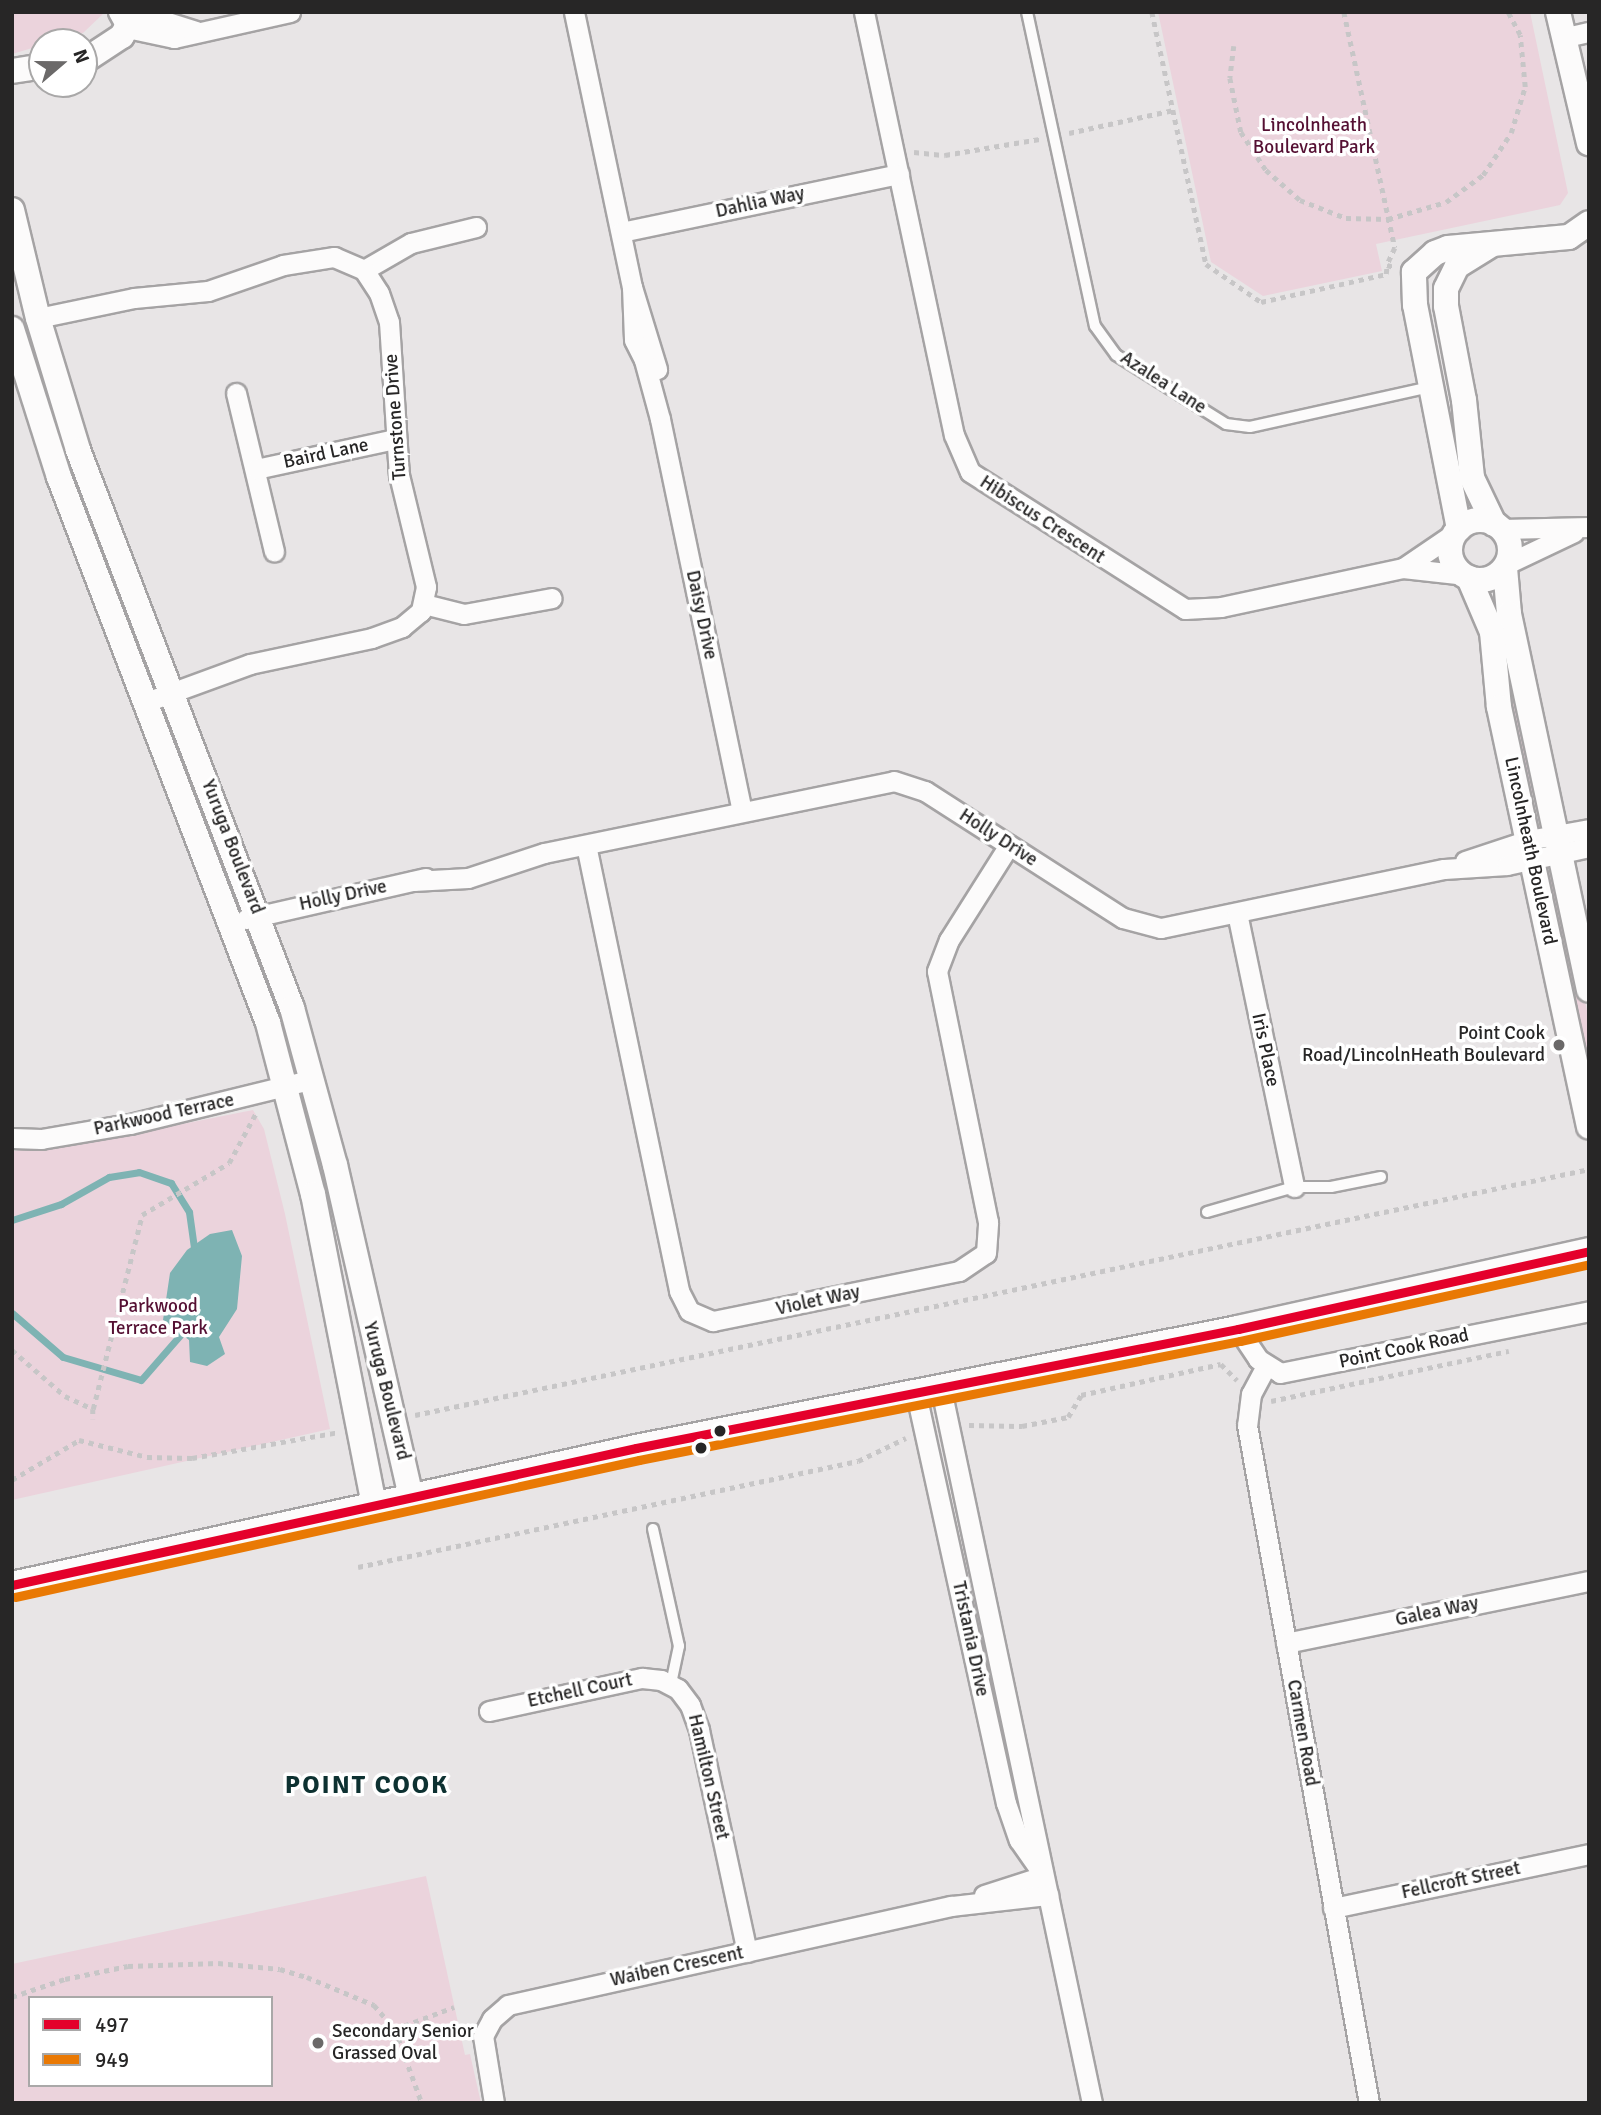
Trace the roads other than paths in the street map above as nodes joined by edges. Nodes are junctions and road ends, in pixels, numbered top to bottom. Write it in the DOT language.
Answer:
graph roads {
  1 [pos="290,12"];
  2 [pos="574,12"];
  3 [pos="864,12"];
  4 [pos="1027,12"];
  5 [pos="1558,12"];
  6 [pos="127,15"];
  7 [pos="1589,32"];
  8 [pos="98,35"];
  9 [pos="1562,38"];
  10 [pos="98,54"];
  11 [pos="1589,143"];
  12 [pos="899,174"];
  13 [pos="12,210"];
  14 [pos="1589,223"];
  15 [pos="476,227"];
  16 [pos="621,232"];
  17 [pos="1492,245"];
  18 [pos="364,270"];
  19 [pos="1413,276"];
  20 [pos="1446,289"];
  21 [pos="38,318"];
  22 [pos="12,329"];
  23 [pos="1432,387"];
  24 [pos="236,393"];
  25 [pos="395,439"];
  26 [pos="257,469"];
  27 [pos="1498,526"];
  28 [pos="1585,528"];
  29 [pos="1458,531"];
  30 [pos="274,551"];
  31 [pos="1506,566"];
  32 [pos="1404,568"];
  33 [pos="1466,577"];
  34 [pos="552,598"];
  35 [pos="424,604"];
  36 [pos="171,691"];
  37 [pos="146,702"];
  38 [pos="742,811"];
  39 [pos="1589,829"];
  40 [pos="1558,843"];
  41 [pos="586,845"];
  42 [pos="1009,845"];
  43 [pos="1589,847"];
  44 [pos="1530,850"];
  45 [pos="1237,913"];
  46 [pos="259,915"];
  47 [pos="233,922"];
  48 [pos="1589,990"];
  49 [pos="313,1079"];
  50 [pos="286,1087"];
  51 [pos="1589,1126"];
  52 [pos="12,1138"];
  53 [pos="1381,1177"];
  54 [pos="1294,1187"];
  55 [pos="1207,1212"];
  56 [pos="1589,1251"];
  57 [pos="1589,1311"];
  58 [pos="1238,1329"];
  59 [pos="1266,1366"];
  60 [pos="929,1391"];
  61 [pos="411,1496"];
  62 [pos="374,1504"];
  63 [pos="653,1529"];
  64 [pos="1589,1581"];
  65 [pos="12,1585"];
  66 [pos="1286,1643"];
  67 [pos="671,1683"];
  68 [pos="489,1711"];
  69 [pos="1589,1854"];
  70 [pos="1046,1885"];
  71 [pos="1333,1908"];
  72 [pos="747,1952"];
  73 [pos="494,2103"];
  74 [pos="1092,2103"];
  75 [pos="1369,2103"];
  1 -- 6 [label="street"];
  2 -- 16 [label="street, Daisy Drive"];
  3 -- 12 [label="street, Hibiscus Crescent"];
  4 -- 23 [label="lane, Azalea Lane"];
  5 -- 9 [label="street"];
  6 -- 8 [label="street"];
  6 -- 10 [label="street"];
  7 -- 9 [label="street"];
  9 -- 11 [label="street"];
  12 -- 16 [label="street, Dahlia Way"];
  12 -- 32 [label="street, Hibiscus Crescent"];
  13 -- 21 [label="street, Yuruga Boulevard"];
  14 -- 17 [label="street"];
  15 -- 18 [label="street"];
  16 -- 38 [label="street, Daisy Drive"];
  17 -- 19 [label="street"];
  17 -- 20 [label="street"];
  18 -- 21 [label="street"];
  18 -- 25 [label="street, Turnstone Drive"];
  19 -- 20 [label="street"];
  19 -- 23 [label="street"];
  20 -- 27 [label="street"];
  21 -- 36 [label="street, Yuruga Boulevard"];
  22 -- 37 [label="street, Yuruga Boulevard"];
  23 -- 29 [label="street"];
  24 -- 26 [label="street, Baird Lane"];
  25 -- 26 [label="street, Baird Lane"];
  25 -- 35 [label="street, Turnstone Drive"];
  26 -- 30 [label="street, Baird Lane"];
  27 -- 28 [label="street"];
  27 -- 29 [label="street"];
  27 -- 31 [label="street"];
  28 -- 31 [label="street"];
  29 -- 32 [label="street, Hibiscus Crescent"];
  29 -- 33 [label="street"];
  31 -- 33 [label="street"];
  31 -- 40 [label="street, Lincolnheath Boulevard"];
  32 -- 33 [label="street, Hibiscus Crescent"];
  33 -- 44 [label="street, Lincolnheath Boulevard"];
  34 -- 35 [label="street"];
  35 -- 36 [label="street"];
  36 -- 37 [label="street"];
  36 -- 46 [label="street, Yuruga Boulevard"];
  37 -- 47 [label="street, Yuruga Boulevard"];
  38 -- 41 [label="street, Holly Drive"];
  38 -- 42 [label="street, Holly Drive"];
  39 -- 40 [label="street"];
  40 -- 43 [label="street"];
  40 -- 44 [label="street, Holly Drive"];
  40 -- 48 [label="street, Lincolnheath Boulevard"];
  41 -- 42 [label="street, Violet Way"];
  41 -- 46 [label="street, Holly Drive"];
  42 -- 45 [label="street, Holly Drive"];
  44 -- 45 [label="street, Holly Drive"];
  44 -- 51 [label="street, Lincolnheath Boulevard"];
  45 -- 54 [label="street, Iris Place"];
  46 -- 47 [label="street, Holly Drive"];
  46 -- 49 [label="street, Yuruga Boulevard"];
  47 -- 50 [label="street, Yuruga Boulevard"];
  49 -- 50 [label="street, Parkwood Terrace"];
  49 -- 61 [label="street, Yuruga Boulevard"];
  50 -- 52 [label="street, Parkwood Terrace"];
  50 -- 62 [label="street, Yuruga Boulevard"];
  53 -- 54 [label="lane"];
  54 -- 55 [label="lane"];
  56 -- 58 [label="main road"];
  57 -- 59 [label="street, Point Cook Road"];
  58 -- 59 [label="street"];
  58 -- 60 [label="main road"];
  59 -- 66 [label="street, Carmen Road"];
  60 -- 61 [label="main road"];
  60 -- 70 [label="street, Tristania Drive"];
  60 -- 70 [label="street, Tristania Drive"];
  61 -- 62 [label="main road"];
  62 -- 65 [label="main road"];
  63 -- 67 [label="lane"];
  64 -- 66 [label="street, Galea Way"];
  66 -- 71 [label="street, Carmen Road"];
  67 -- 68 [label="street, Etchell Court"];
  67 -- 72 [label="street, Hamilton Street"];
  69 -- 71 [label="street, Fellcroft Street"];
  70 -- 72 [label="street, Waiben Crescent"];
  70 -- 74 [label="street, Tristania Drive"];
  71 -- 75 [label="street, Carmen Road"];
  72 -- 73 [label="street, Waiben Crescent"];
}
